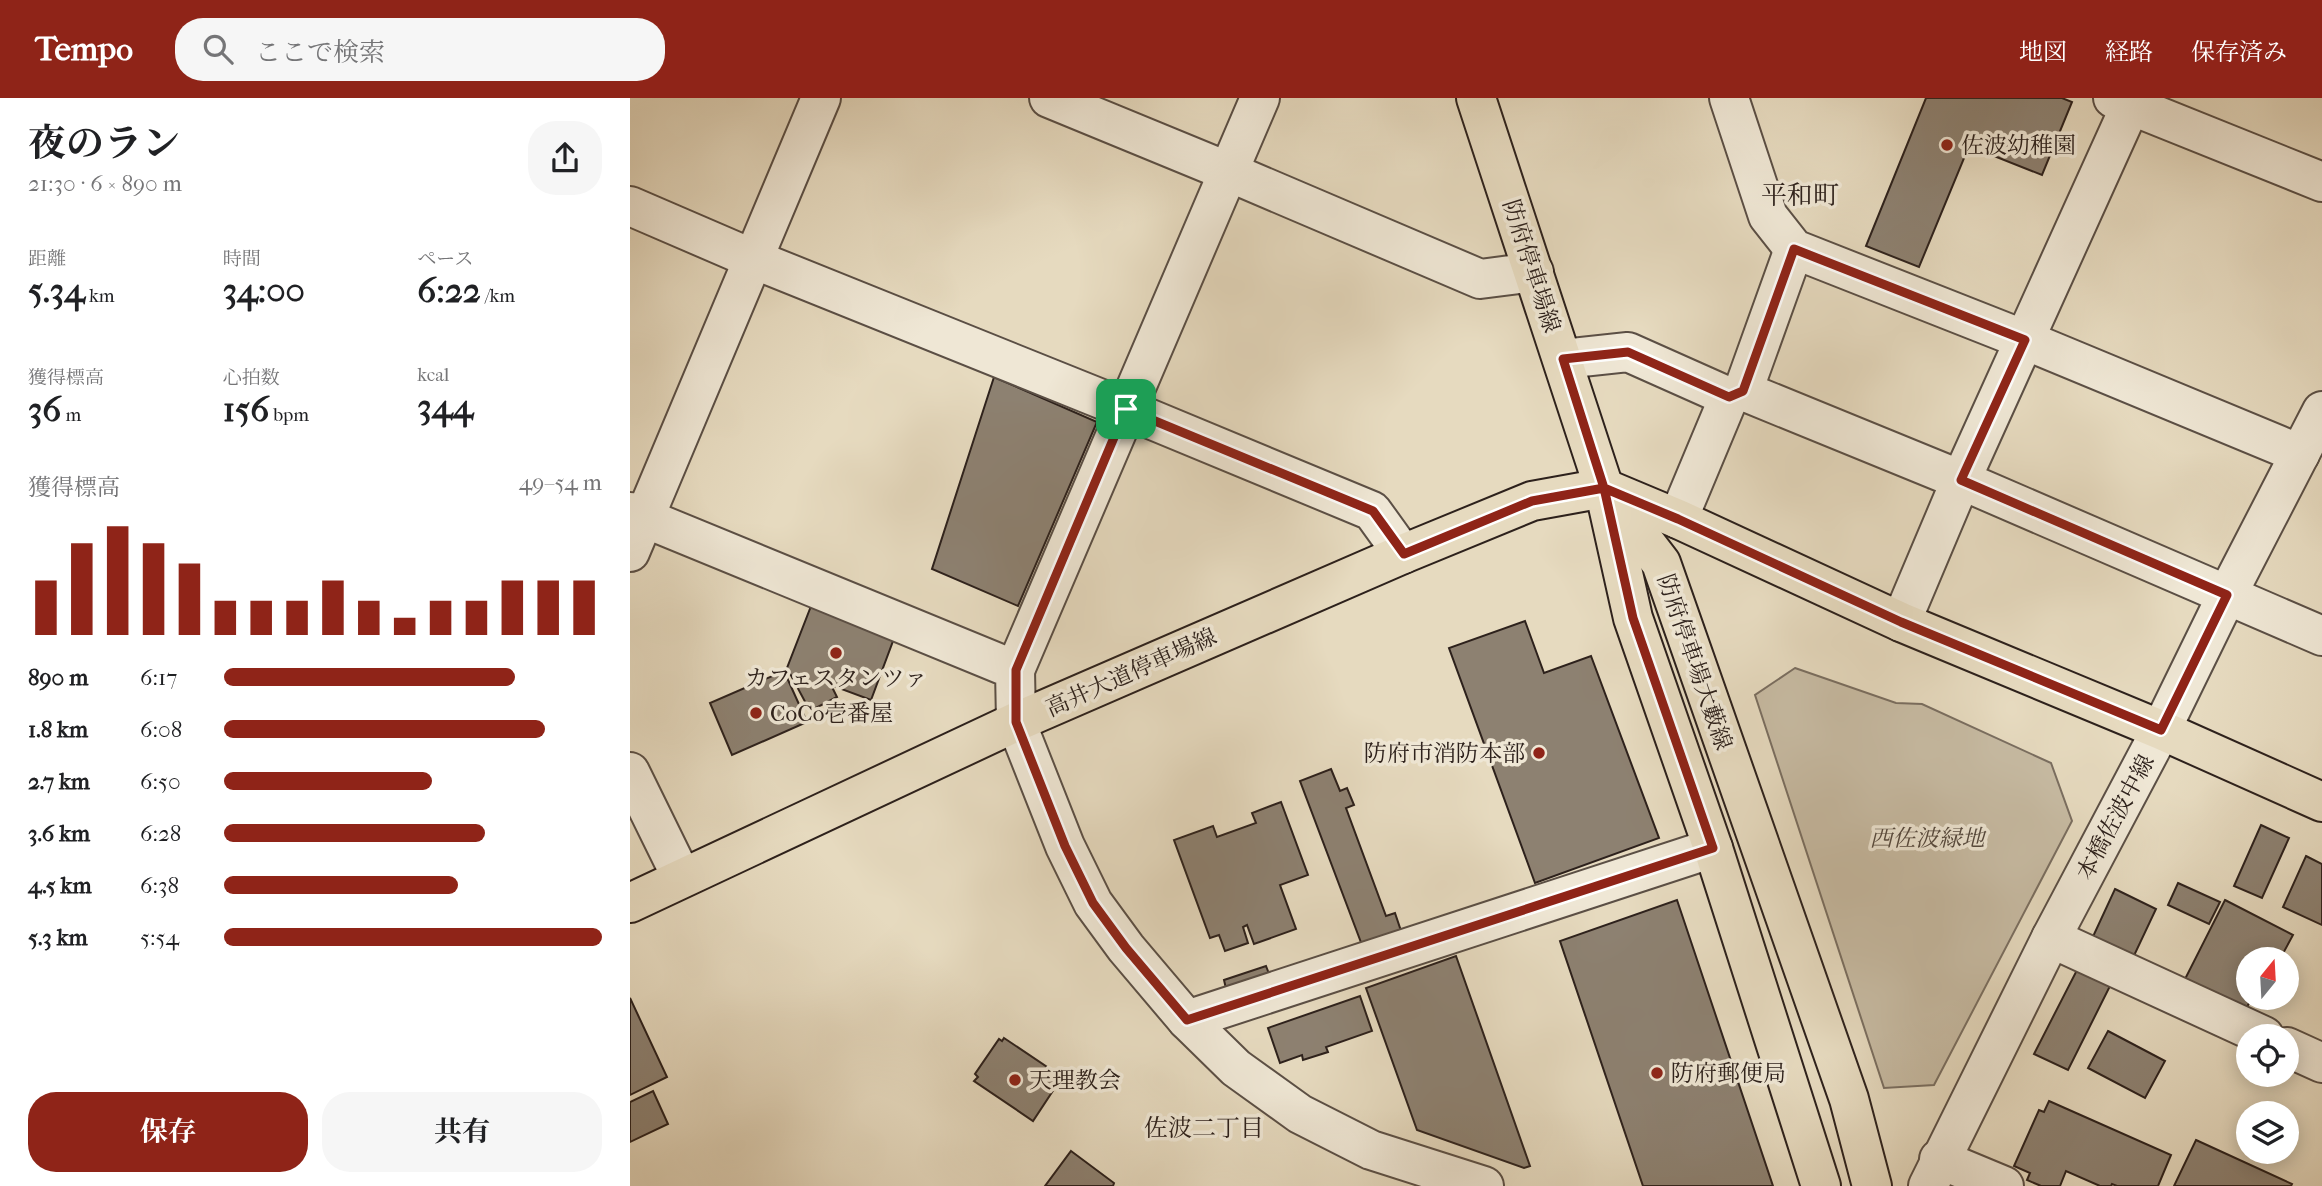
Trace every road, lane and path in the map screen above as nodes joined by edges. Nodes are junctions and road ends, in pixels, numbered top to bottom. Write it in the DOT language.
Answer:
graph roads {
  1 [pos="821,98"];
  2 [pos="1049,98"];
  3 [pos="1259,98"];
  4 [pos="1476,98"];
  5 [pos="1729,98"];
  6 [pos="2126,100"];
  7 [pos="1229,172"];
  8 [pos="2322,182"];
  9 [pos="630,206"];
  10 [pos="1794,249"];
  11 [pos="753,259"];
  12 [pos="1534,272"];
  13 [pos="2025,340"];
  14 [pos="1563,359"];
  15 [pos="1736,394"];
  16 [pos="1126,409"];
  17 [pos="2322,411"];
  18 [pos="2300,454"];
  19 [pos="1961,480"];
  20 [pos="1604,488"];
  21 [pos="1678,519"];
  22 [pos="634,527"];
  23 [pos="1404,554"];
  24 [pos="2227,595"];
  25 [pos="1901,622"];
  26 [pos="2322,636"];
  27 [pos="1016,670"];
  28 [pos="1016,722"];
  29 [pos="2161,730"];
  30 [pos="630,772"];
  31 [pos="2322,802"];
  32 [pos="1713,848"];
  33 [pos="682,878"];
  34 [pos="630,903"];
  35 [pos="2051,938"];
  36 [pos="1187,1020"];
  37 [pos="2238,1024"];
  38 [pos="2299,1052"];
  39 [pos="2322,1063"];
  40 [pos="1933,1172"];
  41 [pos="1484,1186"];
  42 [pos="1821,1186"];
  43 [pos="1872,1186"];
  44 [pos="2004,1186"];
  1 -- 11 [label="street"];
  2 -- 7 [label="street"];
  3 -- 7 [label="street"];
  4 -- 12 [label="main road, 防府停車場線"];
  5 -- 10 [label="street"];
  6 -- 8 [label="street"];
  6 -- 13 [label="street"];
  7 -- 12 [label="street"];
  7 -- 16 [label="street"];
  9 -- 11 [label="street"];
  10 -- 13 [label="street"];
  10 -- 15 [label="street"];
  11 -- 16 [label="street"];
  11 -- 22 [label="street"];
  12 -- 14 [label="main road, 防府停車場線"];
  13 -- 18 [label="street"];
  13 -- 19 [label="street"];
  14 -- 15 [label="street"];
  14 -- 20 [label="main road, 防府停車場線"];
  15 -- 19 [label="street"];
  15 -- 21 [label="street"];
  16 -- 23 [label="street"];
  16 -- 27 [label="street"];
  17 -- 18 [label="street, 本橋佐波中線"];
  18 -- 24 [label="street, 本橋佐波中線"];
  19 -- 24 [label="street"];
  19 -- 25 [label="street"];
  20 -- 21 [label="main road"];
  20 -- 23 [label="main road, 高井大道停車場線"];
  20 -- 32 [label="main road, 防府停車場大藪線"];
  20 -- 43 [label="main road, 防府停車場大藪線"];
  21 -- 25 [label="main road"];
  22 -- 27 [label="street"];
  23 -- 28 [label="main road, 高井大道停車場線"];
  24 -- 26 [label="street"];
  24 -- 29 [label="street, 本橋佐波中線"];
  25 -- 29 [label="main road"];
  27 -- 28 [label="street"];
  28 -- 33 [label="main road, 高井大道停車場線"];
  28 -- 36 [label="street"];
  29 -- 31 [label="main road"];
  29 -- 35 [label="street, 本橋佐波中線"];
  30 -- 33 [label="street"];
  32 -- 36 [label="street"];
  32 -- 42 [label="main road, 防府停車場大藪線"];
  33 -- 34 [label="main road, 高井大道停車場線"];
  35 -- 37 [label="street"];
  35 -- 40 [label="street, 本橋佐波中線"];
  36 -- 41 [label="street"];
  38 -- 39 [label="street"];
  40 -- 44 [label="street"];
}
